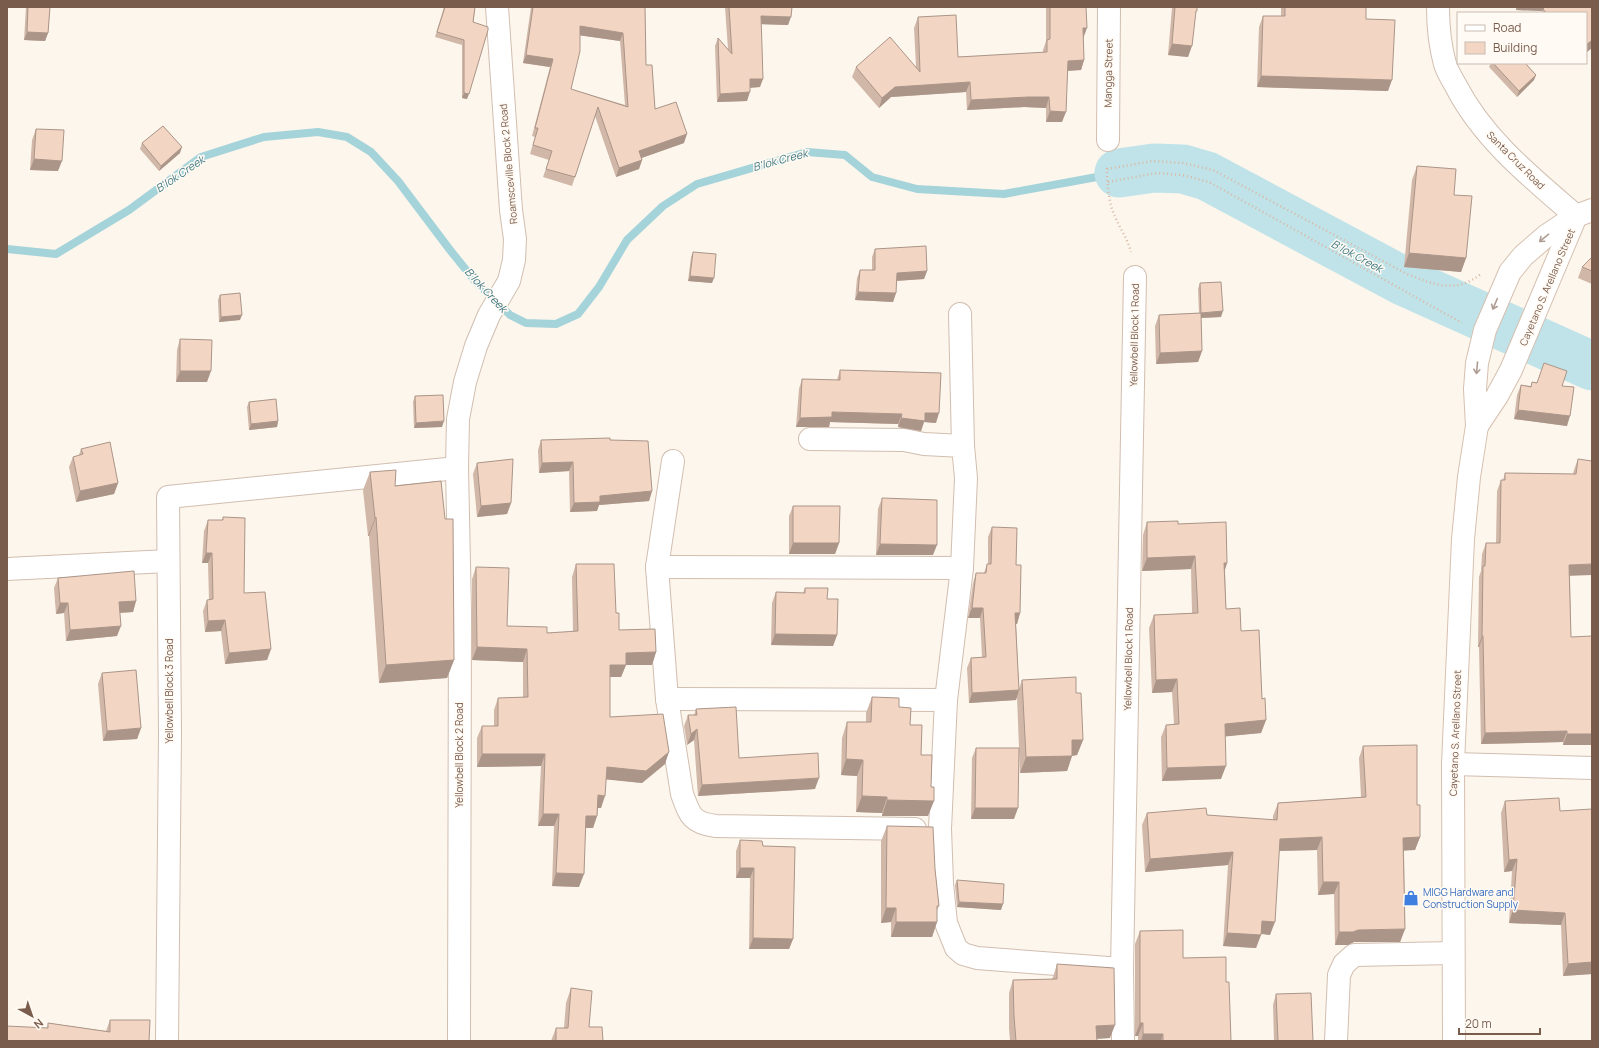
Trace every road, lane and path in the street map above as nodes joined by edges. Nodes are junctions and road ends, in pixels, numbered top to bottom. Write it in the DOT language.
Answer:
graph roads {
  1 [pos="497,7"];
  2 [pos="1109,7"];
  3 [pos="1438,7"];
  4 [pos="1108,140"];
  5 [pos="1107,169"];
  6 [pos="1108,182"];
  7 [pos="1584,213"];
  8 [pos="1508,275"];
  9 [pos="1135,277"];
  10 [pos="960,314"];
  11 [pos="489,315"];
  12 [pos="1484,333"];
  13 [pos="1477,426"];
  14 [pos="810,439"];
  15 [pos="963,446"];
  16 [pos="673,461"];
  17 [pos="457,468"];
  18 [pos="168,561"];
  19 [pos="657,567"];
  20 [pos="962,568"];
  21 [pos="7,569"];
  22 [pos="667,699"];
  23 [pos="946,700"];
  24 [pos="1453,764"];
  25 [pos="1592,768"];
  26 [pos="940,829"];
  27 [pos="1453,953"];
  28 [pos="1122,969"];
  29 [pos="167,1041"];
  30 [pos="459,1041"];
  31 [pos="1123,1041"];
  32 [pos="1336,1041"];
  33 [pos="1454,1041"];
  1 -- 11 [label="street, Roamsceville Block 2 Road"];
  2 -- 4 [label="street, Mangga Street"];
  3 -- 7 [label="street, Santa Cruz Road"];
  4 -- 5 [label="path"];
  5 -- 6 [label="path"];
  5 -- 8 [label="path"];
  6 -- 9 [label="path"];
  6 -- 12 [label="path"];
  7 -- 8 [label="street, Cayetano S. Arellano Street, one-way"];
  7 -- 13 [label="street, Cayetano S. Arellano Street"];
  8 -- 12 [label="street, Cayetano S. Arellano Street, one-way"];
  9 -- 28 [label="street, Yellowbell Block 1 Road"];
  10 -- 15 [label="street"];
  11 -- 17 [label="street, Yellowbell Block 2 Road"];
  12 -- 13 [label="street, Cayetano S. Arellano Street, one-way"];
  13 -- 24 [label="street, Cayetano S. Arellano Street"];
  14 -- 15 [label="street"];
  15 -- 20 [label="street"];
  16 -- 19 [label="street"];
  17 -- 18 [label="street, Yellowbell Block 3 Road"];
  17 -- 30 [label="street, Yellowbell Block 2 Road"];
  18 -- 21 [label="street"];
  18 -- 29 [label="street, Yellowbell Block 3 Road"];
  19 -- 20 [label="street"];
  19 -- 22 [label="street"];
  20 -- 23 [label="street"];
  22 -- 23 [label="street"];
  22 -- 26 [label="street"];
  23 -- 26 [label="street"];
  24 -- 25 [label="street"];
  24 -- 27 [label="street, Cayetano S. Arellano Street"];
  26 -- 28 [label="street"];
  27 -- 32 [label="street"];
  27 -- 33 [label="street, Cayetano S. Arellano Street"];
  28 -- 31 [label="street, Yellowbell Block 1 Road"];
}
